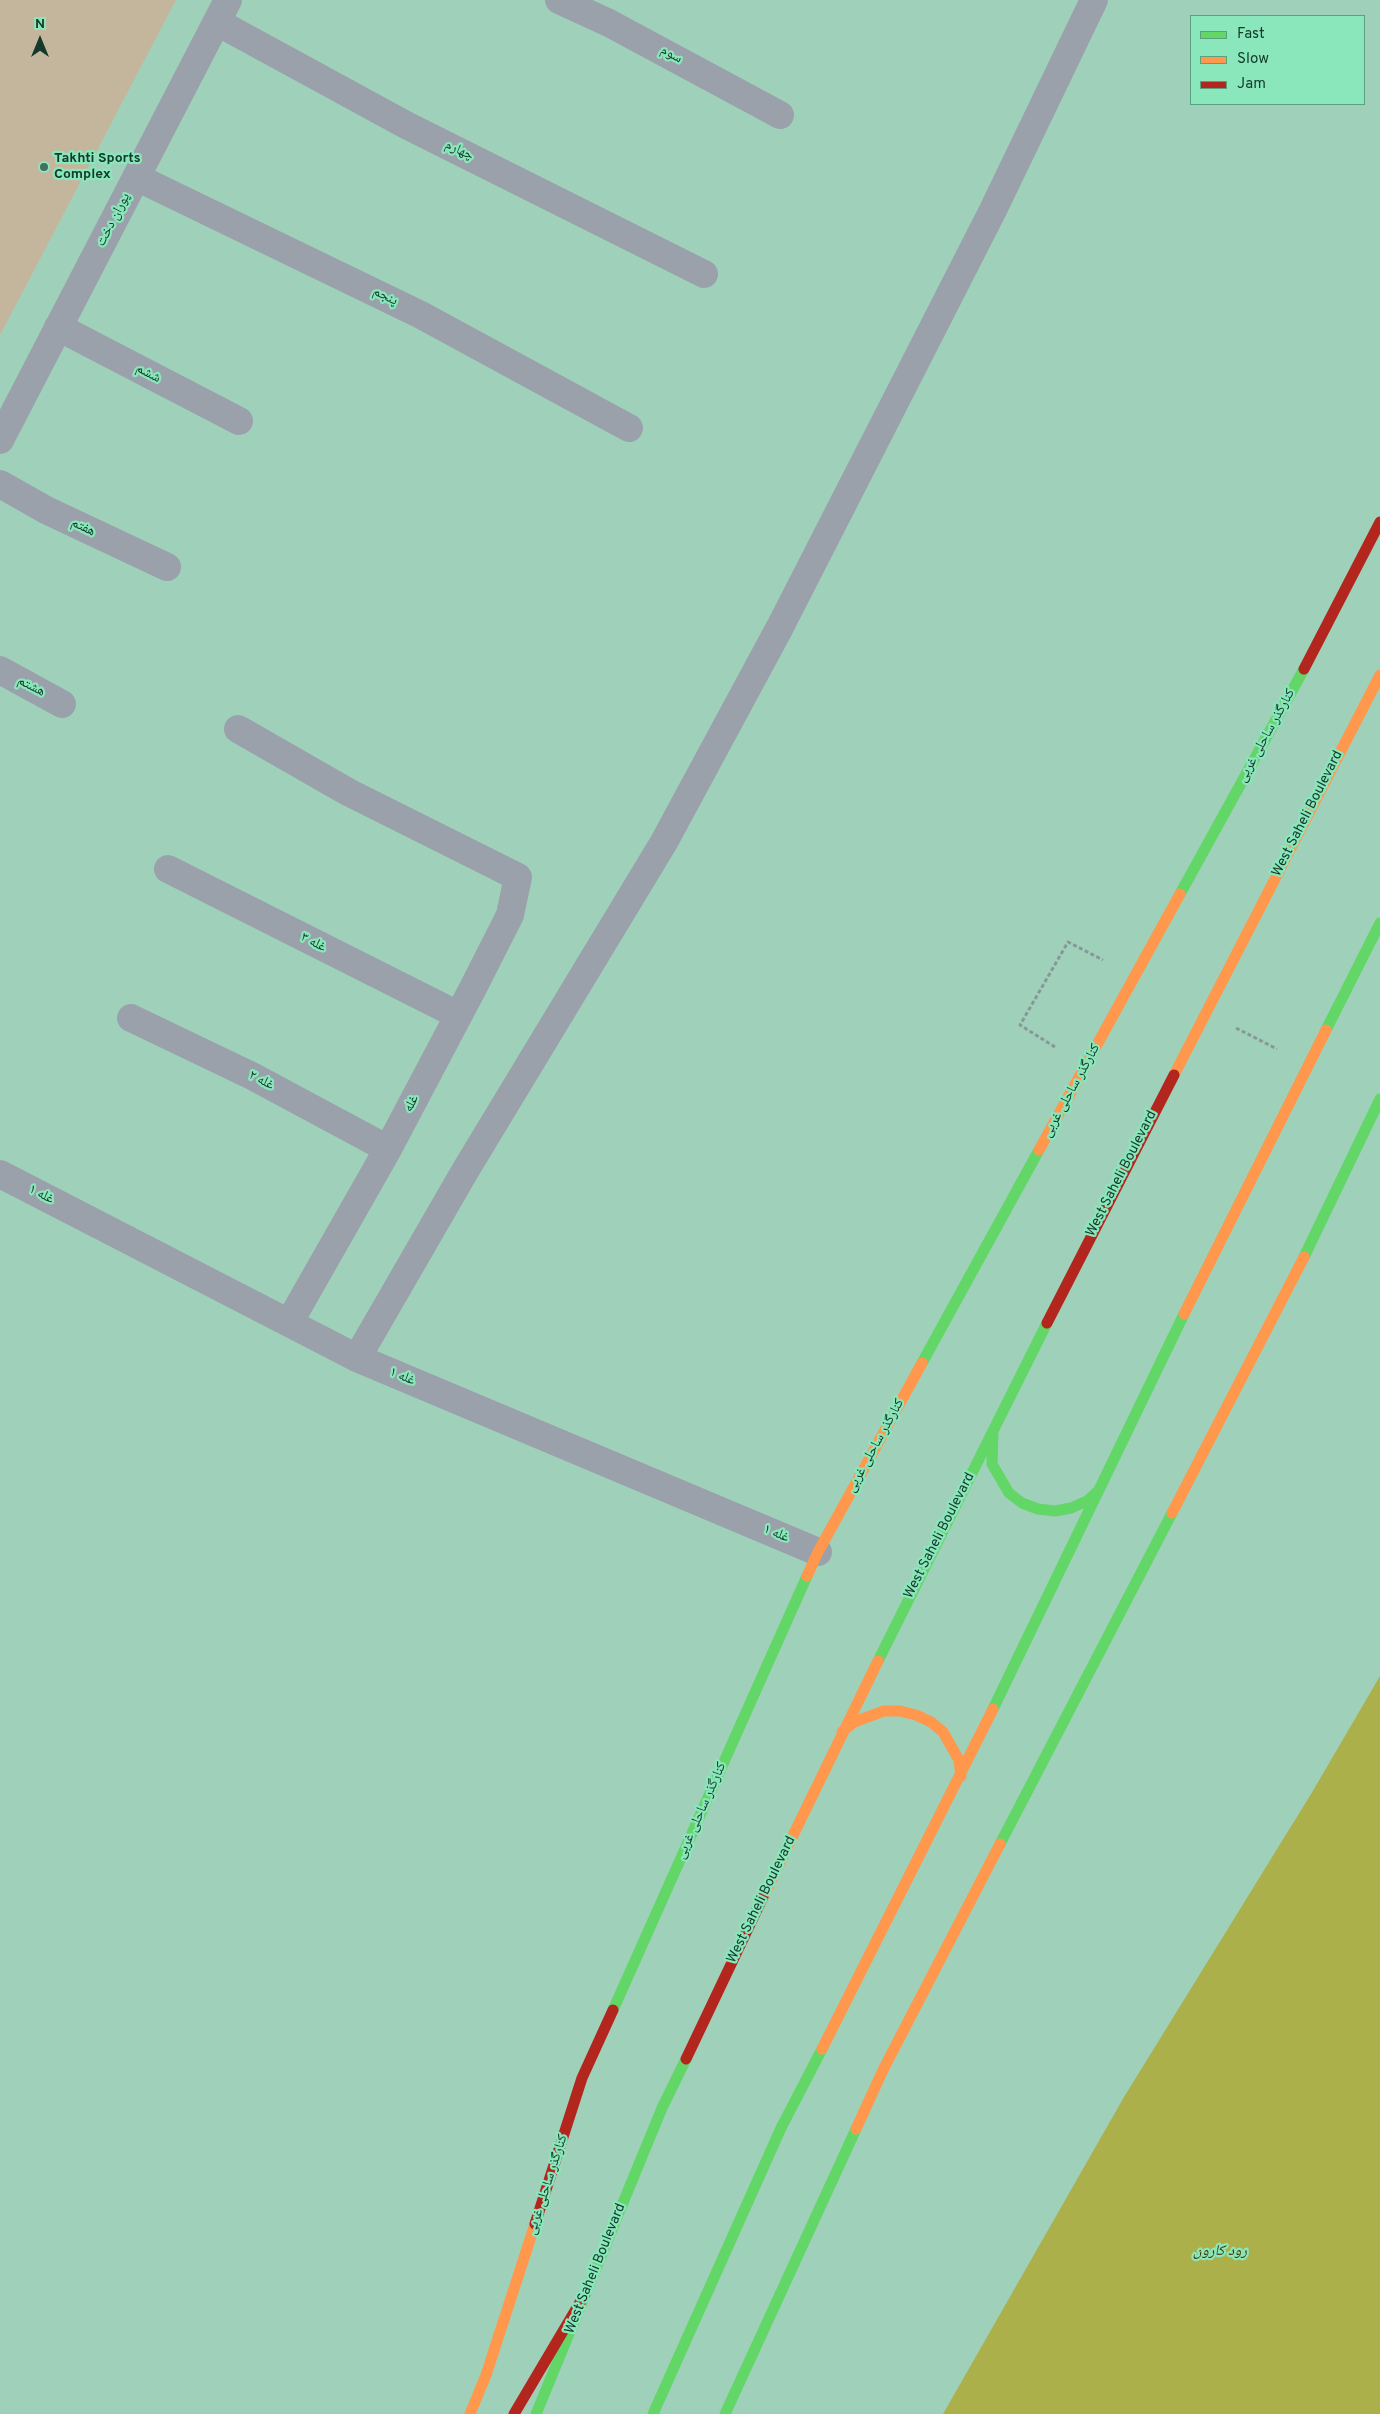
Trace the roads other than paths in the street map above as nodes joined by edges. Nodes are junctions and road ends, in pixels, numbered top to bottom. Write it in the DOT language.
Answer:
graph roads {
  1 [pos="559,0"];
  2 [pos="1094,0"];
  3 [pos="222,11"];
  4 [pos="780,115"];
  5 [pos="136,177"];
  6 [pos="704,274"];
  7 [pos="58,326"];
  8 [pos="239,421"];
  9 [pos="629,428"];
  10 [pos="0,440"];
  11 [pos="0,484"];
  12 [pos="1380,522"];
  13 [pos="167,568"];
  14 [pos="0,670"];
  15 [pos="1380,675"];
  16 [pos="62,704"];
  17 [pos="238,729"];
  18 [pos="168,869"];
  19 [pos="1380,923"];
  20 [pos="458,1015"];
  21 [pos="131,1018"];
  22 [pos="1380,1100"];
  23 [pos="388,1150"];
  24 [pos="0,1174"];
  25 [pos="289,1323"];
  26 [pos="357,1358"];
  27 [pos="993,1431"];
  28 [pos="1099,1490"];
  29 [pos="818,1552"];
  30 [pos="842,1733"];
  31 [pos="962,1776"];
  32 [pos="585,2294"];
  33 [pos="470,2414"];
  34 [pos="514,2414"];
  35 [pos="536,2414"];
  36 [pos="653,2414"];
  37 [pos="724,2414"];
  1 -- 4 [label="street, سوم"];
  2 -- 26 [label="street"];
  3 -- 5 [label="street, پوران دخت"];
  3 -- 6 [label="street, چهارم"];
  5 -- 7 [label="street, پوران دخت"];
  5 -- 9 [label="street, پنجم"];
  7 -- 8 [label="street, ششم"];
  7 -- 10 [label="street, پوران دخت"];
  11 -- 13 [label="street, هفتم"];
  12 -- 29 [label="main road, کنارگذر ساحلی غربی"];
  14 -- 16 [label="street, هشتم"];
  15 -- 27 [label="main road, West Saheli Boulevard"];
  17 -- 20 [label="street, غله"];
  18 -- 20 [label="street, غله ۳"];
  19 -- 28 [label="main road"];
  20 -- 23 [label="street, غله"];
  21 -- 23 [label="street, غله ۲"];
  22 -- 37 [label="main road"];
  23 -- 25 [label="street, غله"];
  24 -- 25 [label="street, غله ۱"];
  25 -- 26 [label="street, غله ۱"];
  26 -- 29 [label="street, غله ۱"];
  27 -- 28 [label="main road"];
  27 -- 30 [label="main road, West Saheli Boulevard"];
  28 -- 31 [label="main road"];
  29 -- 33 [label="main road, کنارگذر ساحلی غربی"];
  30 -- 31 [label="main road"];
  30 -- 32 [label="main road, West Saheli Boulevard"];
  31 -- 36 [label="main road"];
  32 -- 34 [label="main road"];
  32 -- 35 [label="main road, West Saheli Boulevard"];
}
